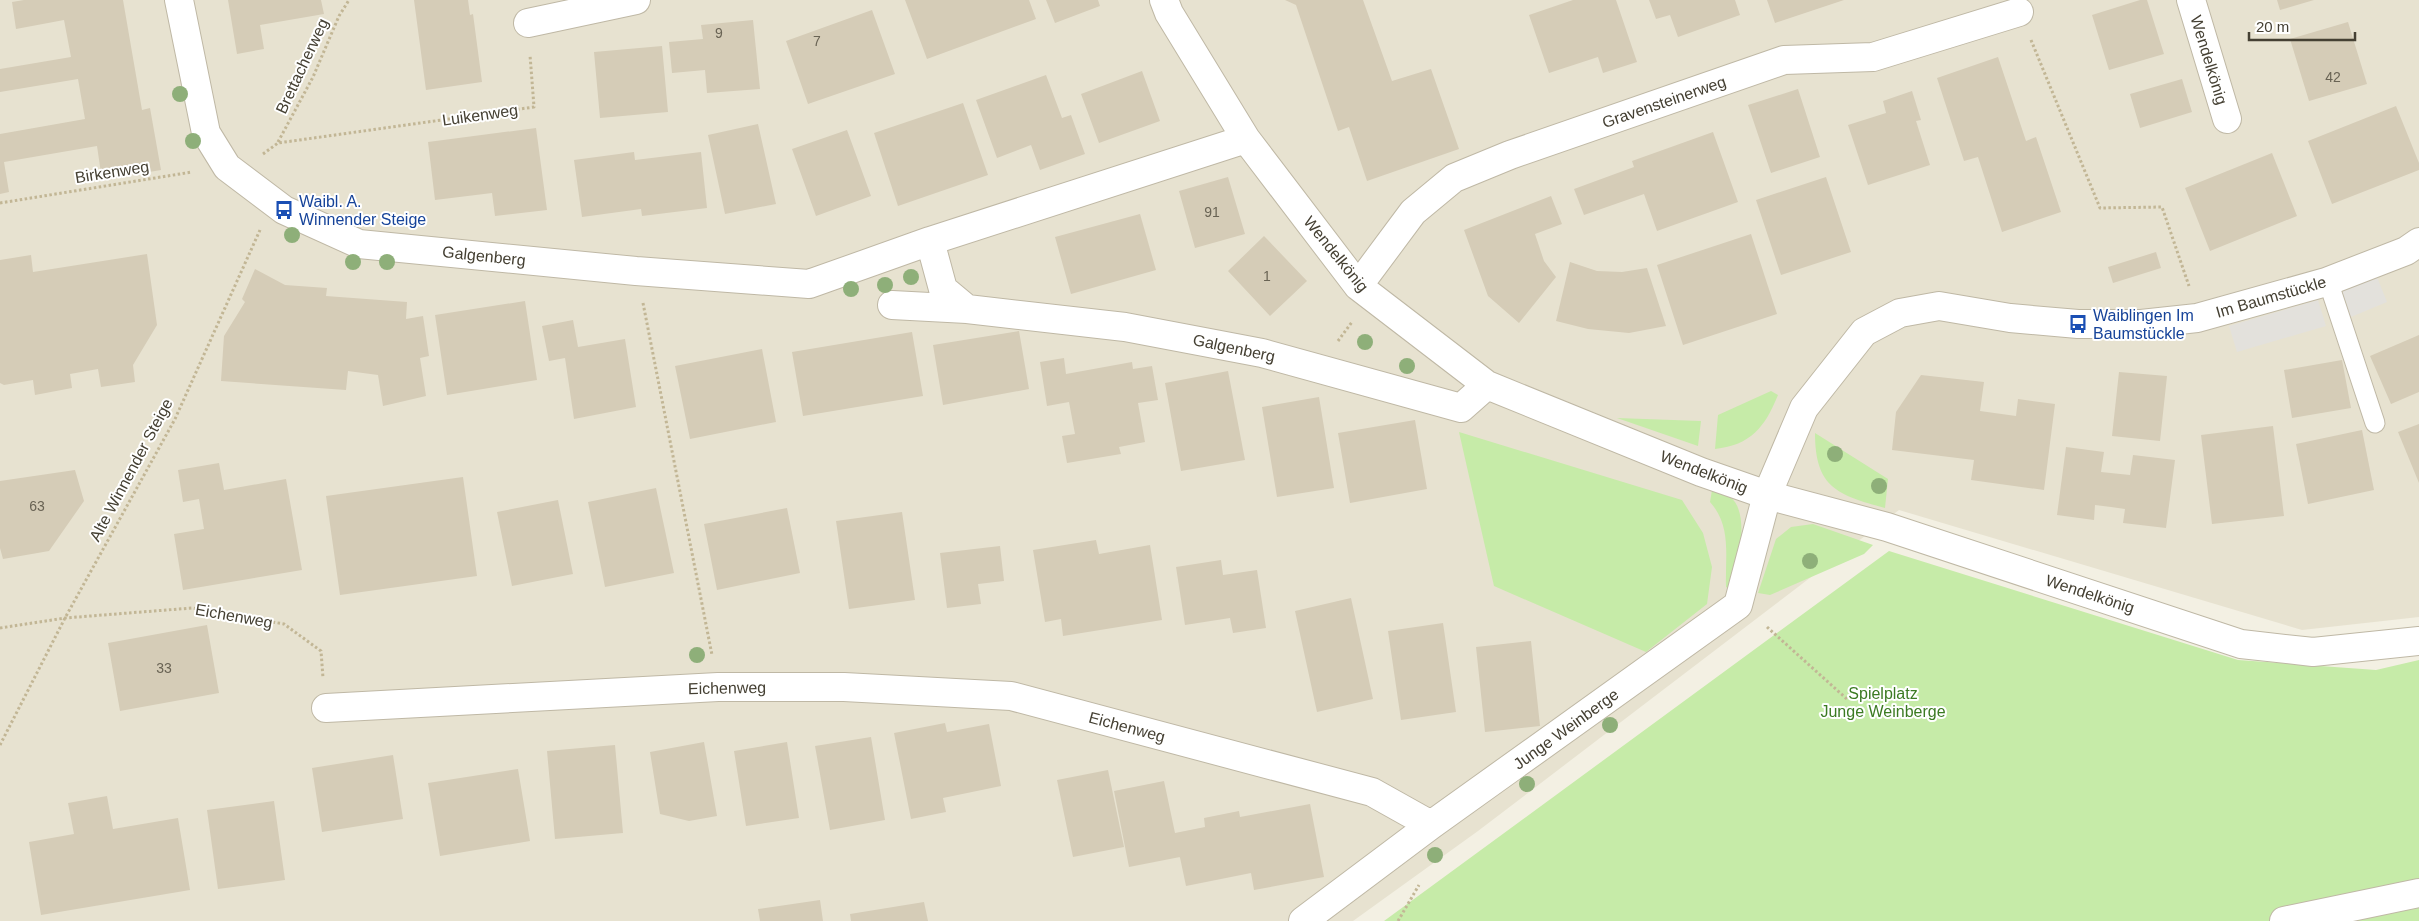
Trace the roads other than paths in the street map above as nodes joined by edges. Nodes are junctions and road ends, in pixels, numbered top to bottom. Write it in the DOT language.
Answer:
graph roads {
  1 [pos="179,0"];
  2 [pos="636,0"];
  3 [pos="1164,0"];
  4 [pos="2191,0"];
  5 [pos="2020,12"];
  6 [pos="528,23"];
  7 [pos="2227,119"];
  8 [pos="1246,139"];
  9 [pos="930,241"];
  10 [pos="2419,242"];
  11 [pos="2328,281"];
  12 [pos="1364,291"];
  13 [pos="892,305"];
  14 [pos="967,309"];
  15 [pos="1488,385"];
  16 [pos="2375,423"];
  17 [pos="1767,495"];
  18 [pos="2419,641"];
  19 [pos="326,708"];
  20 [pos="1431,825"];
  21 [pos="2416,895"];
  22 [pos="1303,921"];
  23 [pos="2284,921"];
  1 -- 9 [label="street, Galgenberg"];
  2 -- 6 [label="street"];
  3 -- 8 [label="street, Wendelkönig"];
  4 -- 7 [label="street, Wendelkönig"];
  5 -- 12 [label="street, Gravensteinerweg"];
  8 -- 9 [label="street, Galgenberg"];
  8 -- 12 [label="street, Wendelkönig"];
  9 -- 14 [label="street"];
  10 -- 11 [label="street, Im Baumstückle"];
  11 -- 16 [label="lane"];
  11 -- 17 [label="street, Im Baumstückle"];
  12 -- 15 [label="street, Wendelkönig"];
  13 -- 14 [label="street, Galgenberg"];
  14 -- 15 [label="street, Galgenberg"];
  15 -- 17 [label="street, Wendelkönig"];
  17 -- 18 [label="street, Wendelkönig"];
  17 -- 20 [label="street, Junge Weinberge"];
  19 -- 20 [label="street, Eichenweg"];
  20 -- 22 [label="street, Junge Weinberge"];
  21 -- 23 [label="street"];
}
